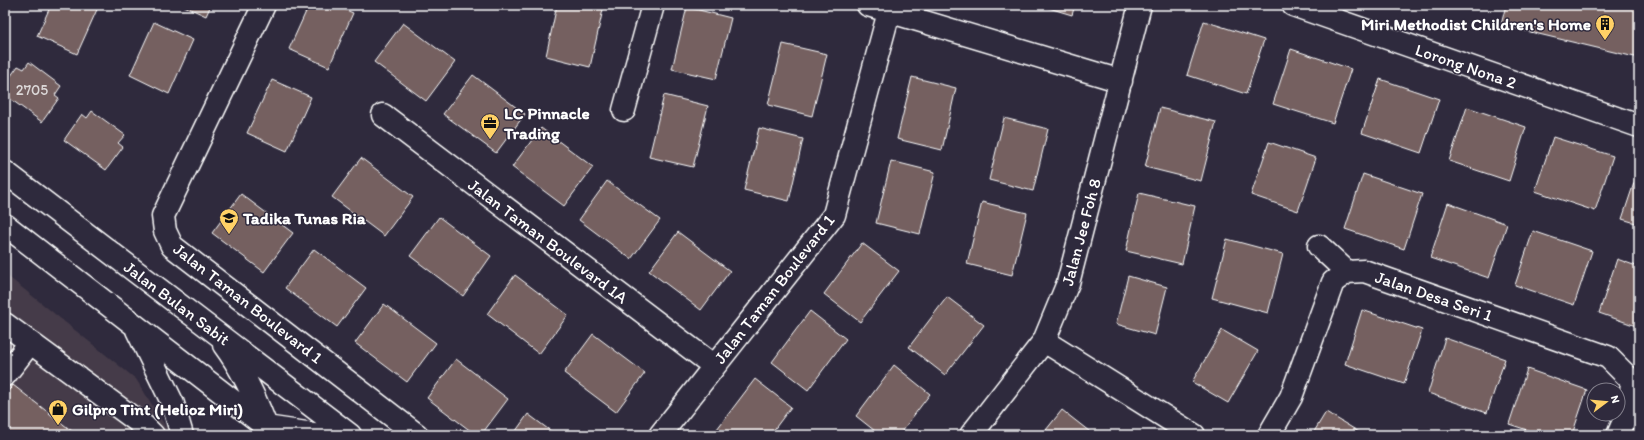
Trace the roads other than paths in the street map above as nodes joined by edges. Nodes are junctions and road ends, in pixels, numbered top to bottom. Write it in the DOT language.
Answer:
graph roads {
  1 [pos="264,5"];
  2 [pos="653,5"];
  3 [pos="868,5"];
  4 [pos="1140,5"];
  5 [pos="1293,5"];
  6 [pos="889,12"];
  7 [pos="1121,81"];
  8 [pos="624,110"];
  9 [pos="383,115"];
  10 [pos="1639,126"];
  11 [pos="5,172"];
  12 [pos="5,225"];
  13 [pos="1319,246"];
  14 [pos="1347,272"];
  15 [pos="134,323"];
  16 [pos="5,324"];
  17 [pos="213,330"];
  18 [pos="1044,341"];
  19 [pos="30,343"];
  20 [pos="714,366"];
  21 [pos="5,375"];
  22 [pos="1636,381"];
  23 [pos="268,432"];
  24 [pos="153,435"];
  25 [pos="182,435"];
  26 [pos="320,435"];
  27 [pos="350,435"];
  28 [pos="417,435"];
  29 [pos="660,435"];
  30 [pos="971,435"];
  31 [pos="1194,435"];
  32 [pos="1269,435"];
  33 [pos="1618,435"];
  1 -- 28 [label="street, Jalan Taman Boulevard 1"];
  2 -- 8 [label="street"];
  3 -- 6 [label="street"];
  4 -- 7 [label="street, Jalan Jee Foh 8"];
  5 -- 10 [label="street, Lorong Nona 2"];
  6 -- 7 [label="street"];
  6 -- 20 [label="street, Jalan Taman Boulevard 1"];
  7 -- 18 [label="street, Jalan Jee Foh 8"];
  9 -- 20 [label="street, Jalan Taman Boulevard 1A"];
  11 -- 17 [label="street, Jalan Bulan Sabit"];
  12 -- 15 [label="street"];
  13 -- 14 [label="street"];
  14 -- 22 [label="street, Jalan Desa Seri 1"];
  14 -- 32 [label="street"];
  15 -- 23 [label="street"];
  15 -- 25 [label="street"];
  16 -- 19 [label="street"];
  17 -- 23 [label="street"];
  17 -- 27 [label="street, Jalan Bulan Sabit"];
  18 -- 30 [label="street, Jalan Jee Foh 8"];
  18 -- 31 [label="street"];
  19 -- 21 [label="street"];
  19 -- 24 [label="street"];
  20 -- 29 [label="street, Jalan Taman Boulevard 1"];
  22 -- 33 [label="street, Jalan Desa Seri 1"];
  23 -- 26 [label="street"];
}
